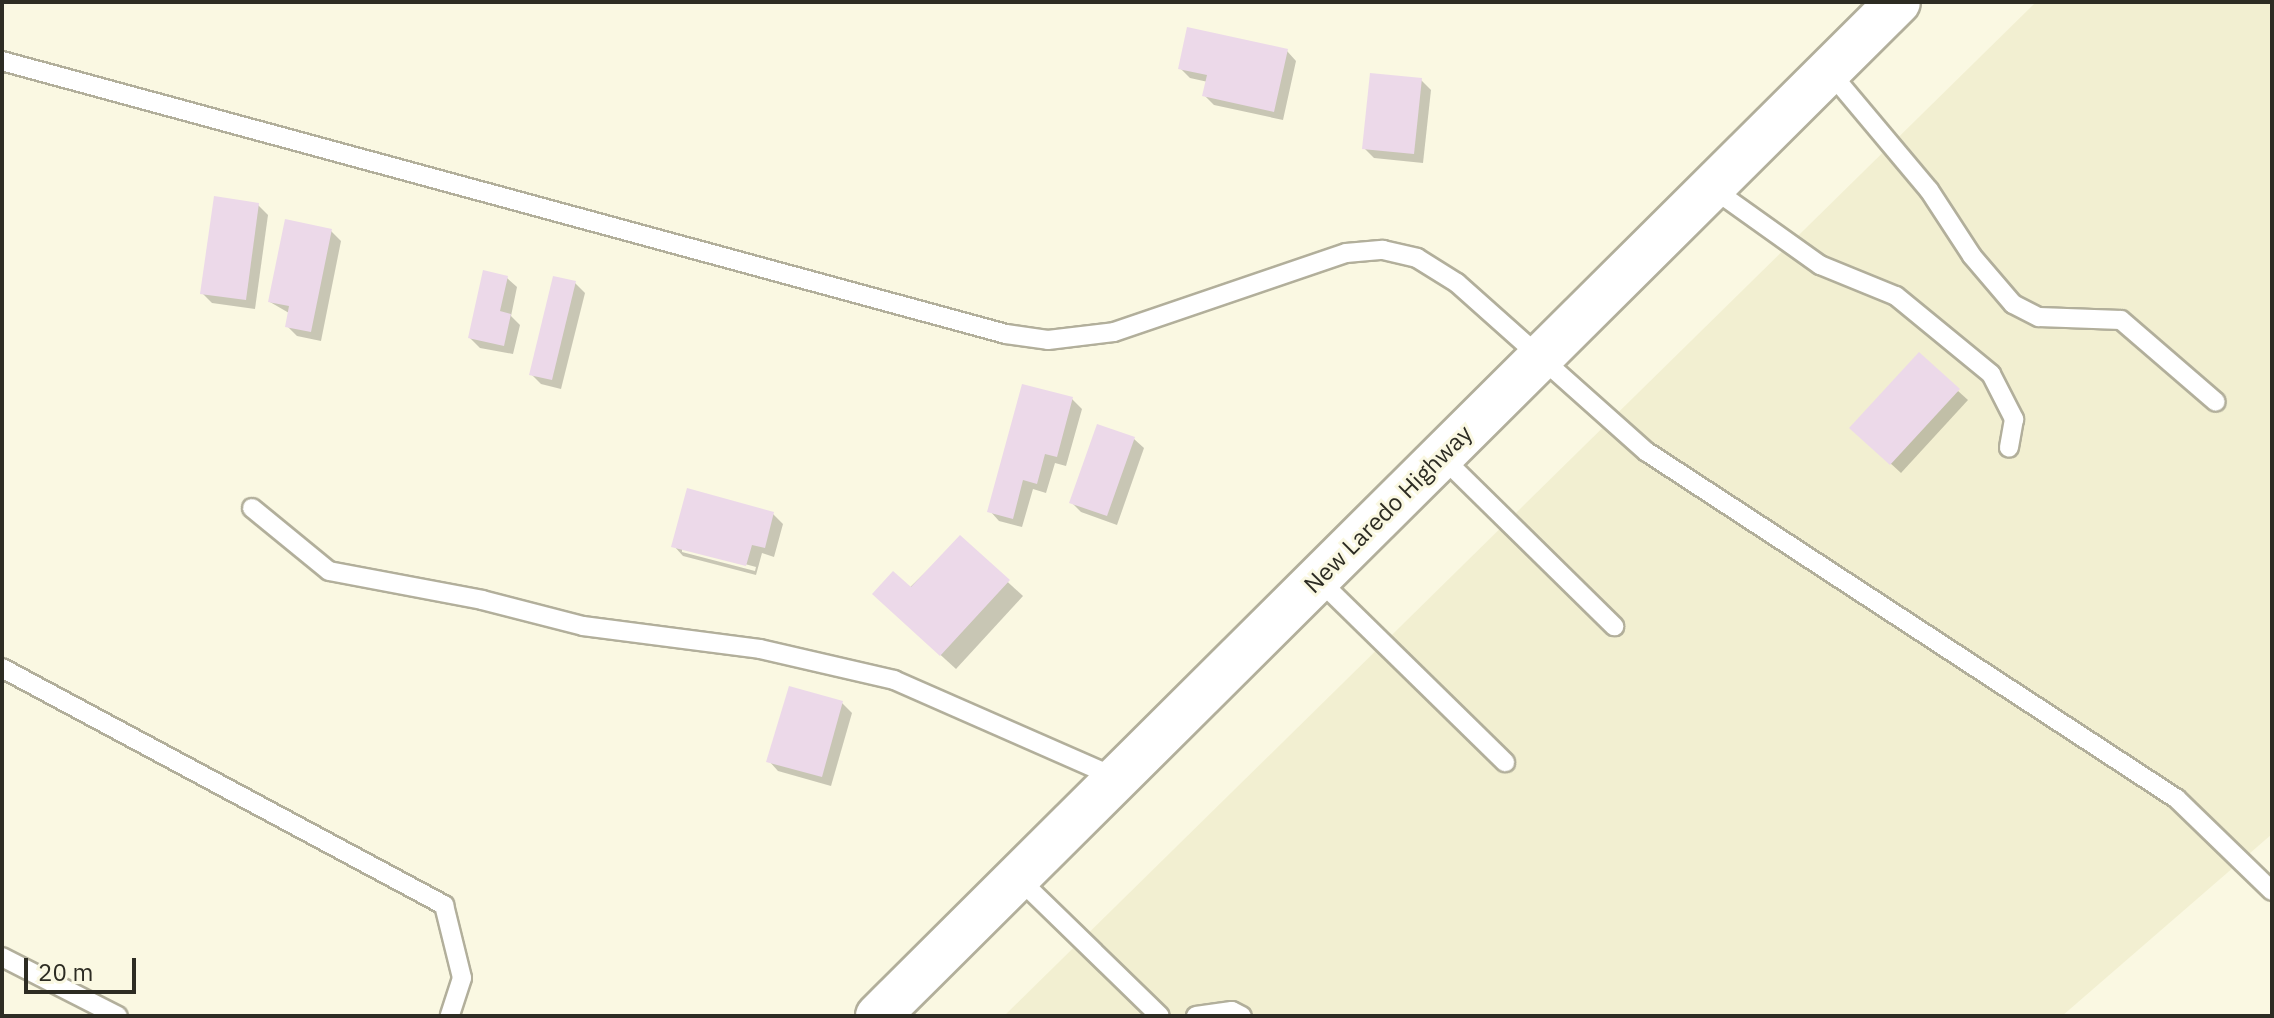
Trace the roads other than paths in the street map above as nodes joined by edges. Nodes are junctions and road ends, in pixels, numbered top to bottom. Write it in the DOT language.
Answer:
graph roads {
  1 [pos="1898,2"];
  2 [pos="2,61"];
  3 [pos="1829,71"];
  4 [pos="1712,188"];
  5 [pos="1540,358"];
  6 [pos="2216,402"];
  7 [pos="2009,448"];
  8 [pos="1441,456"];
  9 [pos="252,508"];
  10 [pos="1318,579"];
  11 [pos="1614,626"];
  12 [pos="2,668"];
  13 [pos="1505,762"];
  14 [pos="1117,778"];
  15 [pos="1017,877"];
  16 [pos="2272,891"];
  17 [pos="2,957"];
  18 [pos="118,1016"];
  19 [pos="450,1016"];
  20 [pos="878,1016"];
  21 [pos="1160,1016"];
  22 [pos="1196,1016"];
  23 [pos="1242,1016"];
  1 -- 3 [label="main road, New Laredo Highway"];
  2 -- 5 [label="lane"];
  3 -- 4 [label="main road, New Laredo Highway"];
  3 -- 6 [label="lane"];
  4 -- 5 [label="main road, New Laredo Highway"];
  4 -- 7 [label="lane"];
  5 -- 8 [label="main road, New Laredo Highway"];
  5 -- 16 [label="lane"];
  8 -- 10 [label="main road, New Laredo Highway"];
  8 -- 11 [label="lane"];
  9 -- 14 [label="lane"];
  10 -- 13 [label="lane"];
  10 -- 14 [label="main road, New Laredo Highway"];
  12 -- 19 [label="lane"];
  14 -- 15 [label="main road, New Laredo Highway"];
  15 -- 20 [label="main road, New Laredo Highway"];
  15 -- 21 [label="lane"];
  17 -- 18 [label="lane"];
  22 -- 23 [label="lane"];
}
